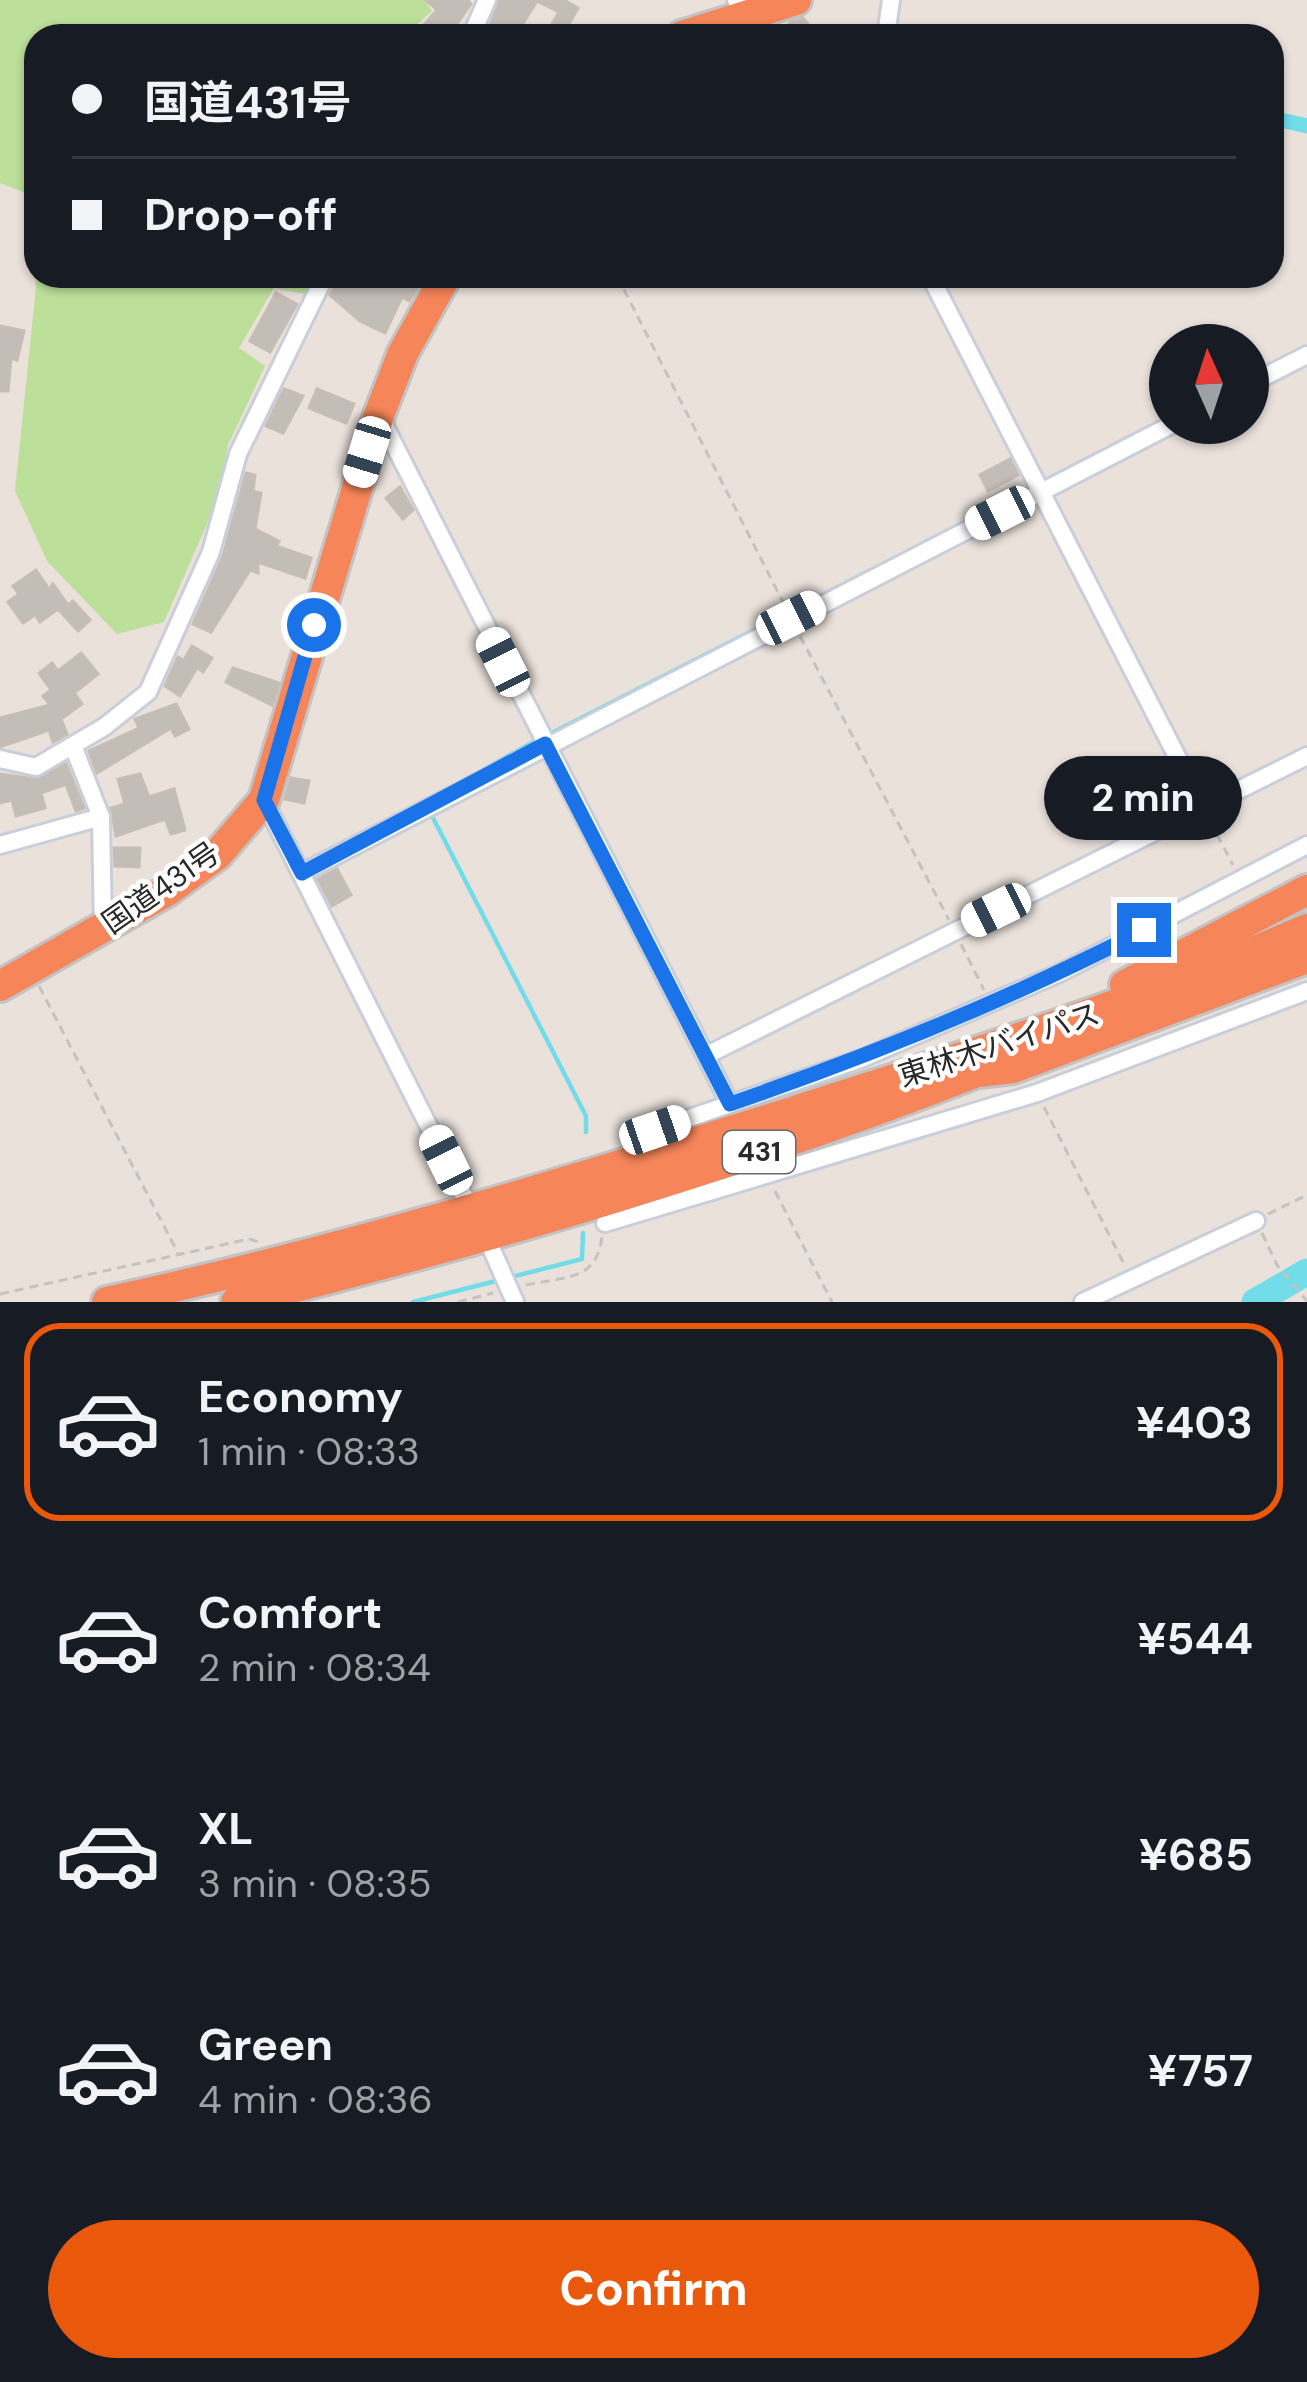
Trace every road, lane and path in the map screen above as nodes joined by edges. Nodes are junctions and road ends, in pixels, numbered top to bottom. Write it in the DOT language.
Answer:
graph roads {
  1 [pos="796,0"];
  2 [pos="747,17"];
  3 [pos="319,288"];
  4 [pos="439,288"];
  5 [pos="623,288"];
  6 [pos="936,288"];
  7 [pos="1307,355"];
  8 [pos="1269,374"];
  9 [pos="379,415"];
  10 [pos="1149,436"];
  11 [pos="1042,492"];
  12 [pos="791,618"];
  13 [pos="545,744"];
  14 [pos="73,746"];
  15 [pos="1307,756"];
  16 [pos="0,759"];
  17 [pos="264,800"];
  18 [pos="1204,808"];
  19 [pos="100,817"];
  20 [pos="0,845"];
  21 [pos="1307,845"];
  22 [pos="1234,866"];
  23 [pos="302,873"];
  24 [pos="1307,890"];
  25 [pos="104,929"];
  26 [pos="1307,929"];
  27 [pos="955,930"];
  28 [pos="1262,949"];
  29 [pos="1307,958"];
  30 [pos="30,969"];
  31 [pos="0,986"];
  32 [pos="1307,991"];
  33 [pos="992,1007"];
  34 [pos="707,1055"];
  35 [pos="920,1071"];
  36 [pos="978,1072"];
  37 [pos="1037,1093"];
  38 [pos="730,1104"];
  39 [pos="624,1164"];
  40 [pos="766,1175"];
  41 [pos="680,1179"];
  42 [pos="712,1192"];
  43 [pos="1307,1195"];
  44 [pos="470,1208"];
  45 [pos="1256,1221"];
  46 [pos="605,1222"];
  47 [pos="488,1239"];
  48 [pos="1131,1277"];
  49 [pos="194,1283"];
  50 [pos="513,1295"];
  51 [pos="1307,1301"];
  52 [pos="107,1302"];
  53 [pos="236,1302"];
  54 [pos="458,1302"];
  55 [pos="832,1302"];
  56 [pos="1083,1302"];
  1 -- 2 [label="highway"];
  3 -- 14 [label="street"];
  4 -- 9 [label="highway, 国道431号"];
  5 -- 12 [label="path"];
  6 -- 11 [label="street"];
  7 -- 8 [label="street"];
  9 -- 13 [label="street"];
  9 -- 17 [label="highway, 国道431号"];
  10 -- 11 [label="street"];
  11 -- 12 [label="street"];
  11 -- 18 [label="street"];
  12 -- 13 [label="street"];
  12 -- 27 [label="path"];
  13 -- 23 [label="street"];
  13 -- 34 [label="street"];
  14 -- 16 [label="street"];
  14 -- 19 [label="street"];
  15 -- 18 [label="street"];
  17 -- 23 [label="street"];
  17 -- 25 [label="highway, 国道431号"];
  18 -- 22 [label="path"];
  18 -- 27 [label="street"];
  19 -- 20 [label="street"];
  19 -- 25 [label="street"];
  21 -- 38 [label="street"];
  23 -- 44 [label="street"];
  24 -- 35 [label="highway"];
  25 -- 30 [label="highway, 国道431号"];
  26 -- 28 [label="highway, 東林木バイパス / 431"];
  27 -- 33 [label="path"];
  27 -- 34 [label="street"];
  28 -- 35 [label="highway, 東林木バイパス / 431"];
  28 -- 36 [label="highway, 東林木バイパス / 431"];
  29 -- 36 [label="highway"];
  30 -- 31 [label="highway, 国道431号"];
  30 -- 49 [label="path"];
  32 -- 37 [label="street"];
  34 -- 38 [label="street"];
  35 -- 39 [label="highway, 東林木バイパス / 431"];
  36 -- 41 [label="highway, 東林木バイパス / 431"];
  37 -- 40 [label="street"];
  37 -- 48 [label="path"];
  38 -- 39 [label="street"];
  39 -- 44 [label="highway, 東林木バイパス / 431"];
  40 -- 42 [label="street"];
  40 -- 55 [label="path"];
  41 -- 42 [label="street"];
  41 -- 47 [label="highway, 東林木バイパス / 431"];
  42 -- 46 [label="street"];
  43 -- 45 [label="path"];
  44 -- 47 [label="street"];
  44 -- 49 [label="highway, 東林木バイパス / 431"];
  45 -- 48 [label="street"];
  45 -- 51 [label="path"];
  46 -- 50 [label="path"];
  47 -- 50 [label="street"];
  47 -- 53 [label="highway, 東林木バイパス / 431"];
  48 -- 56 [label="street"];
  49 -- 52 [label="highway, 東林木バイパス / 431"];
  50 -- 54 [label="path"];
}
